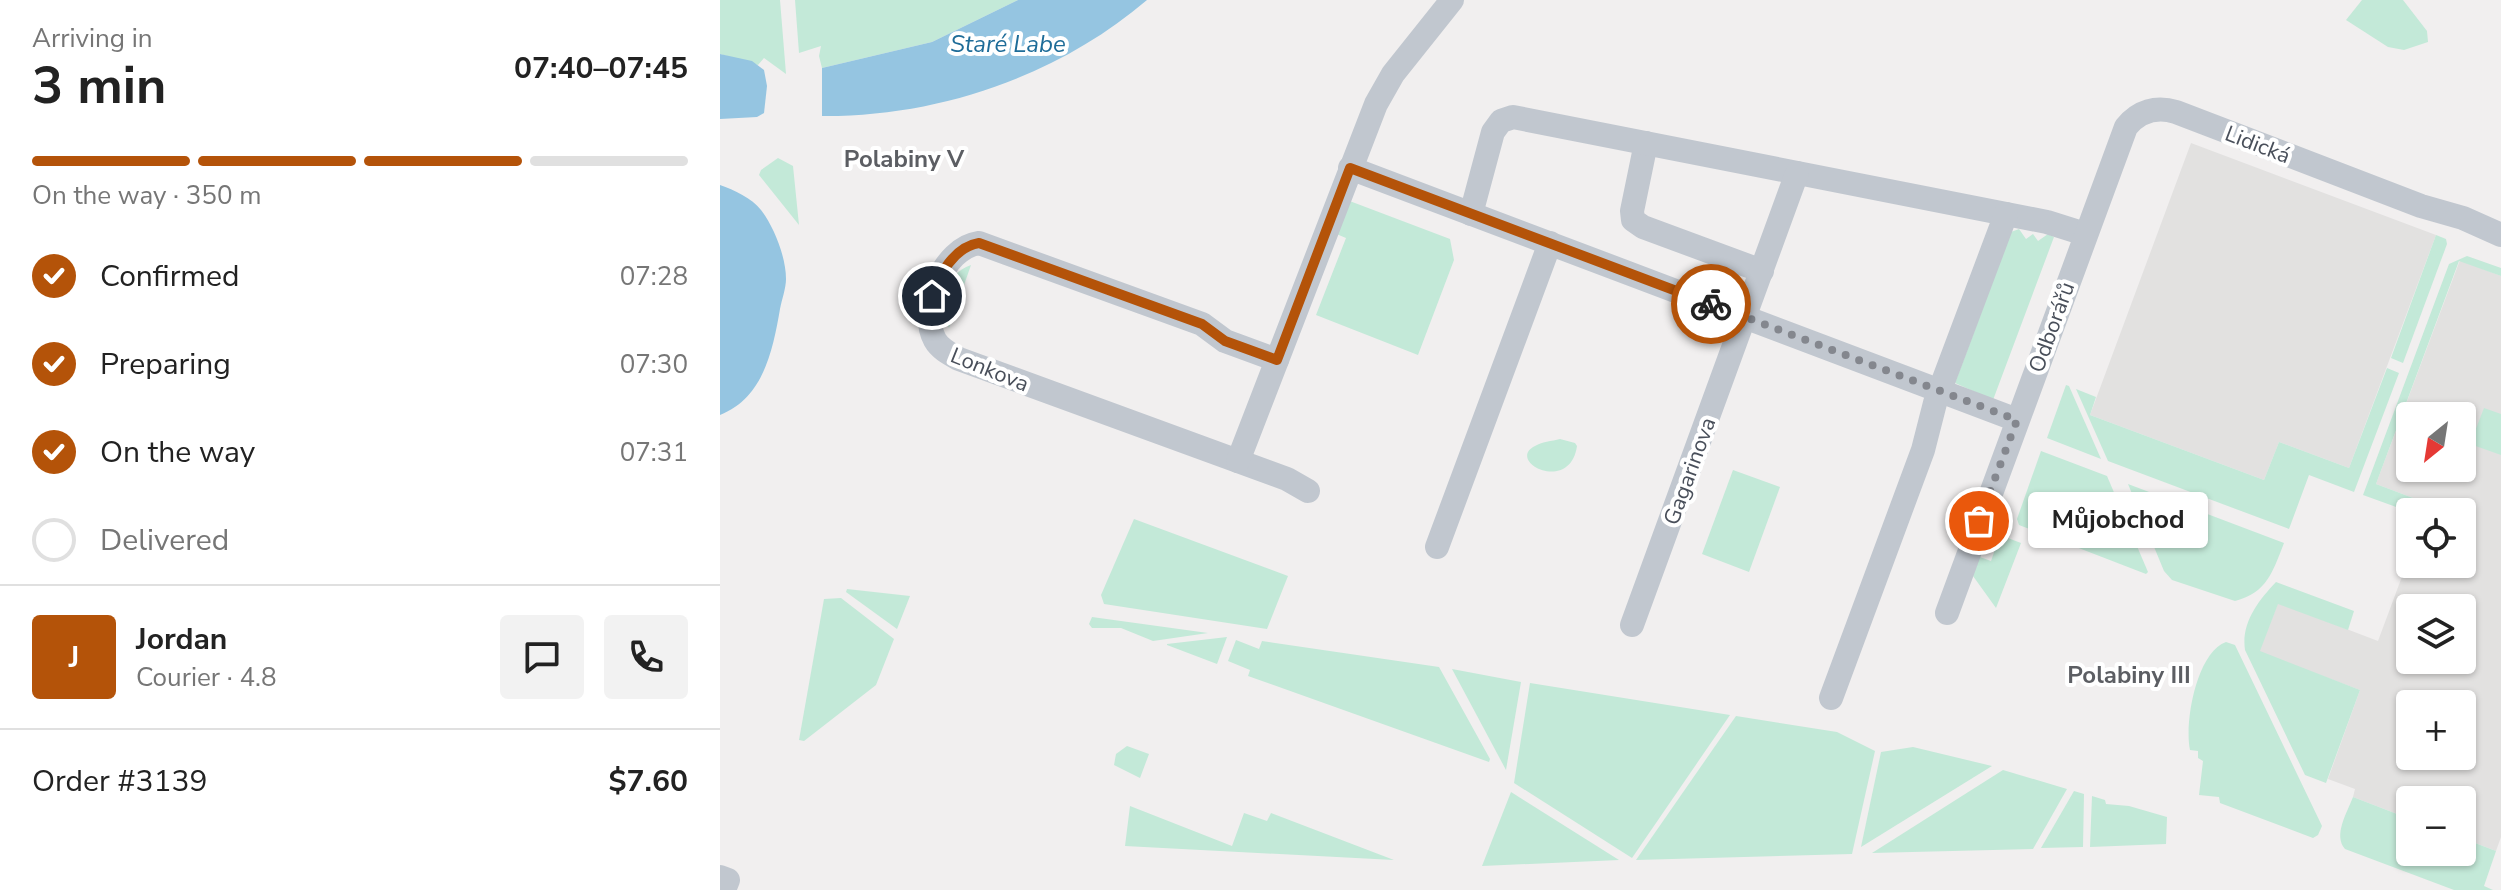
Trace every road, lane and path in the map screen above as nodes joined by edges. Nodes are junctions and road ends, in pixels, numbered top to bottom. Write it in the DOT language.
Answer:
graph roads {
  1 [pos="1452,0"];
  2 [pos="1646,143"];
  3 [pos="1350,168"];
  4 [pos="1797,173"];
  5 [pos="1471,214"];
  6 [pos="2006,214"];
  7 [pos="2085,234"];
  8 [pos="2501,235"];
  9 [pos="1550,243"];
  10 [pos="1762,271"];
  11 [pos="1745,317"];
  12 [pos="1277,360"];
  13 [pos="1940,391"];
  14 [pos="2017,420"];
  15 [pos="1238,461"];
  16 [pos="1308,491"];
  17 [pos="1437,547"];
  18 [pos="1947,613"];
  19 [pos="1632,625"];
  20 [pos="1831,698"];
  21 [pos="720,877"];
  22 [pos="724,890"];
  1 -- 3 [label="street"];
  2 -- 4 [label="street"];
  2 -- 5 [label="street"];
  2 -- 10 [label="street"];
  3 -- 5 [label="street"];
  3 -- 12 [label="street"];
  4 -- 6 [label="street"];
  4 -- 10 [label="street, Gagarinova"];
  5 -- 9 [label="street"];
  6 -- 7 [label="street"];
  6 -- 13 [label="street"];
  7 -- 8 [label="street, Lidická"];
  7 -- 14 [label="street, Odborářů"];
  9 -- 11 [label="street"];
  9 -- 17 [label="street"];
  10 -- 11 [label="street, Gagarinova"];
  11 -- 13 [label="street"];
  11 -- 19 [label="street, Gagarinova"];
  12 -- 15 [label="street"];
  12 -- 15 [label="street, Lonkova"];
  13 -- 14 [label="street"];
  13 -- 20 [label="street"];
  14 -- 18 [label="street, Odborářů"];
  15 -- 16 [label="street, Lonkova"];
  21 -- 22 [label="street"];
}
